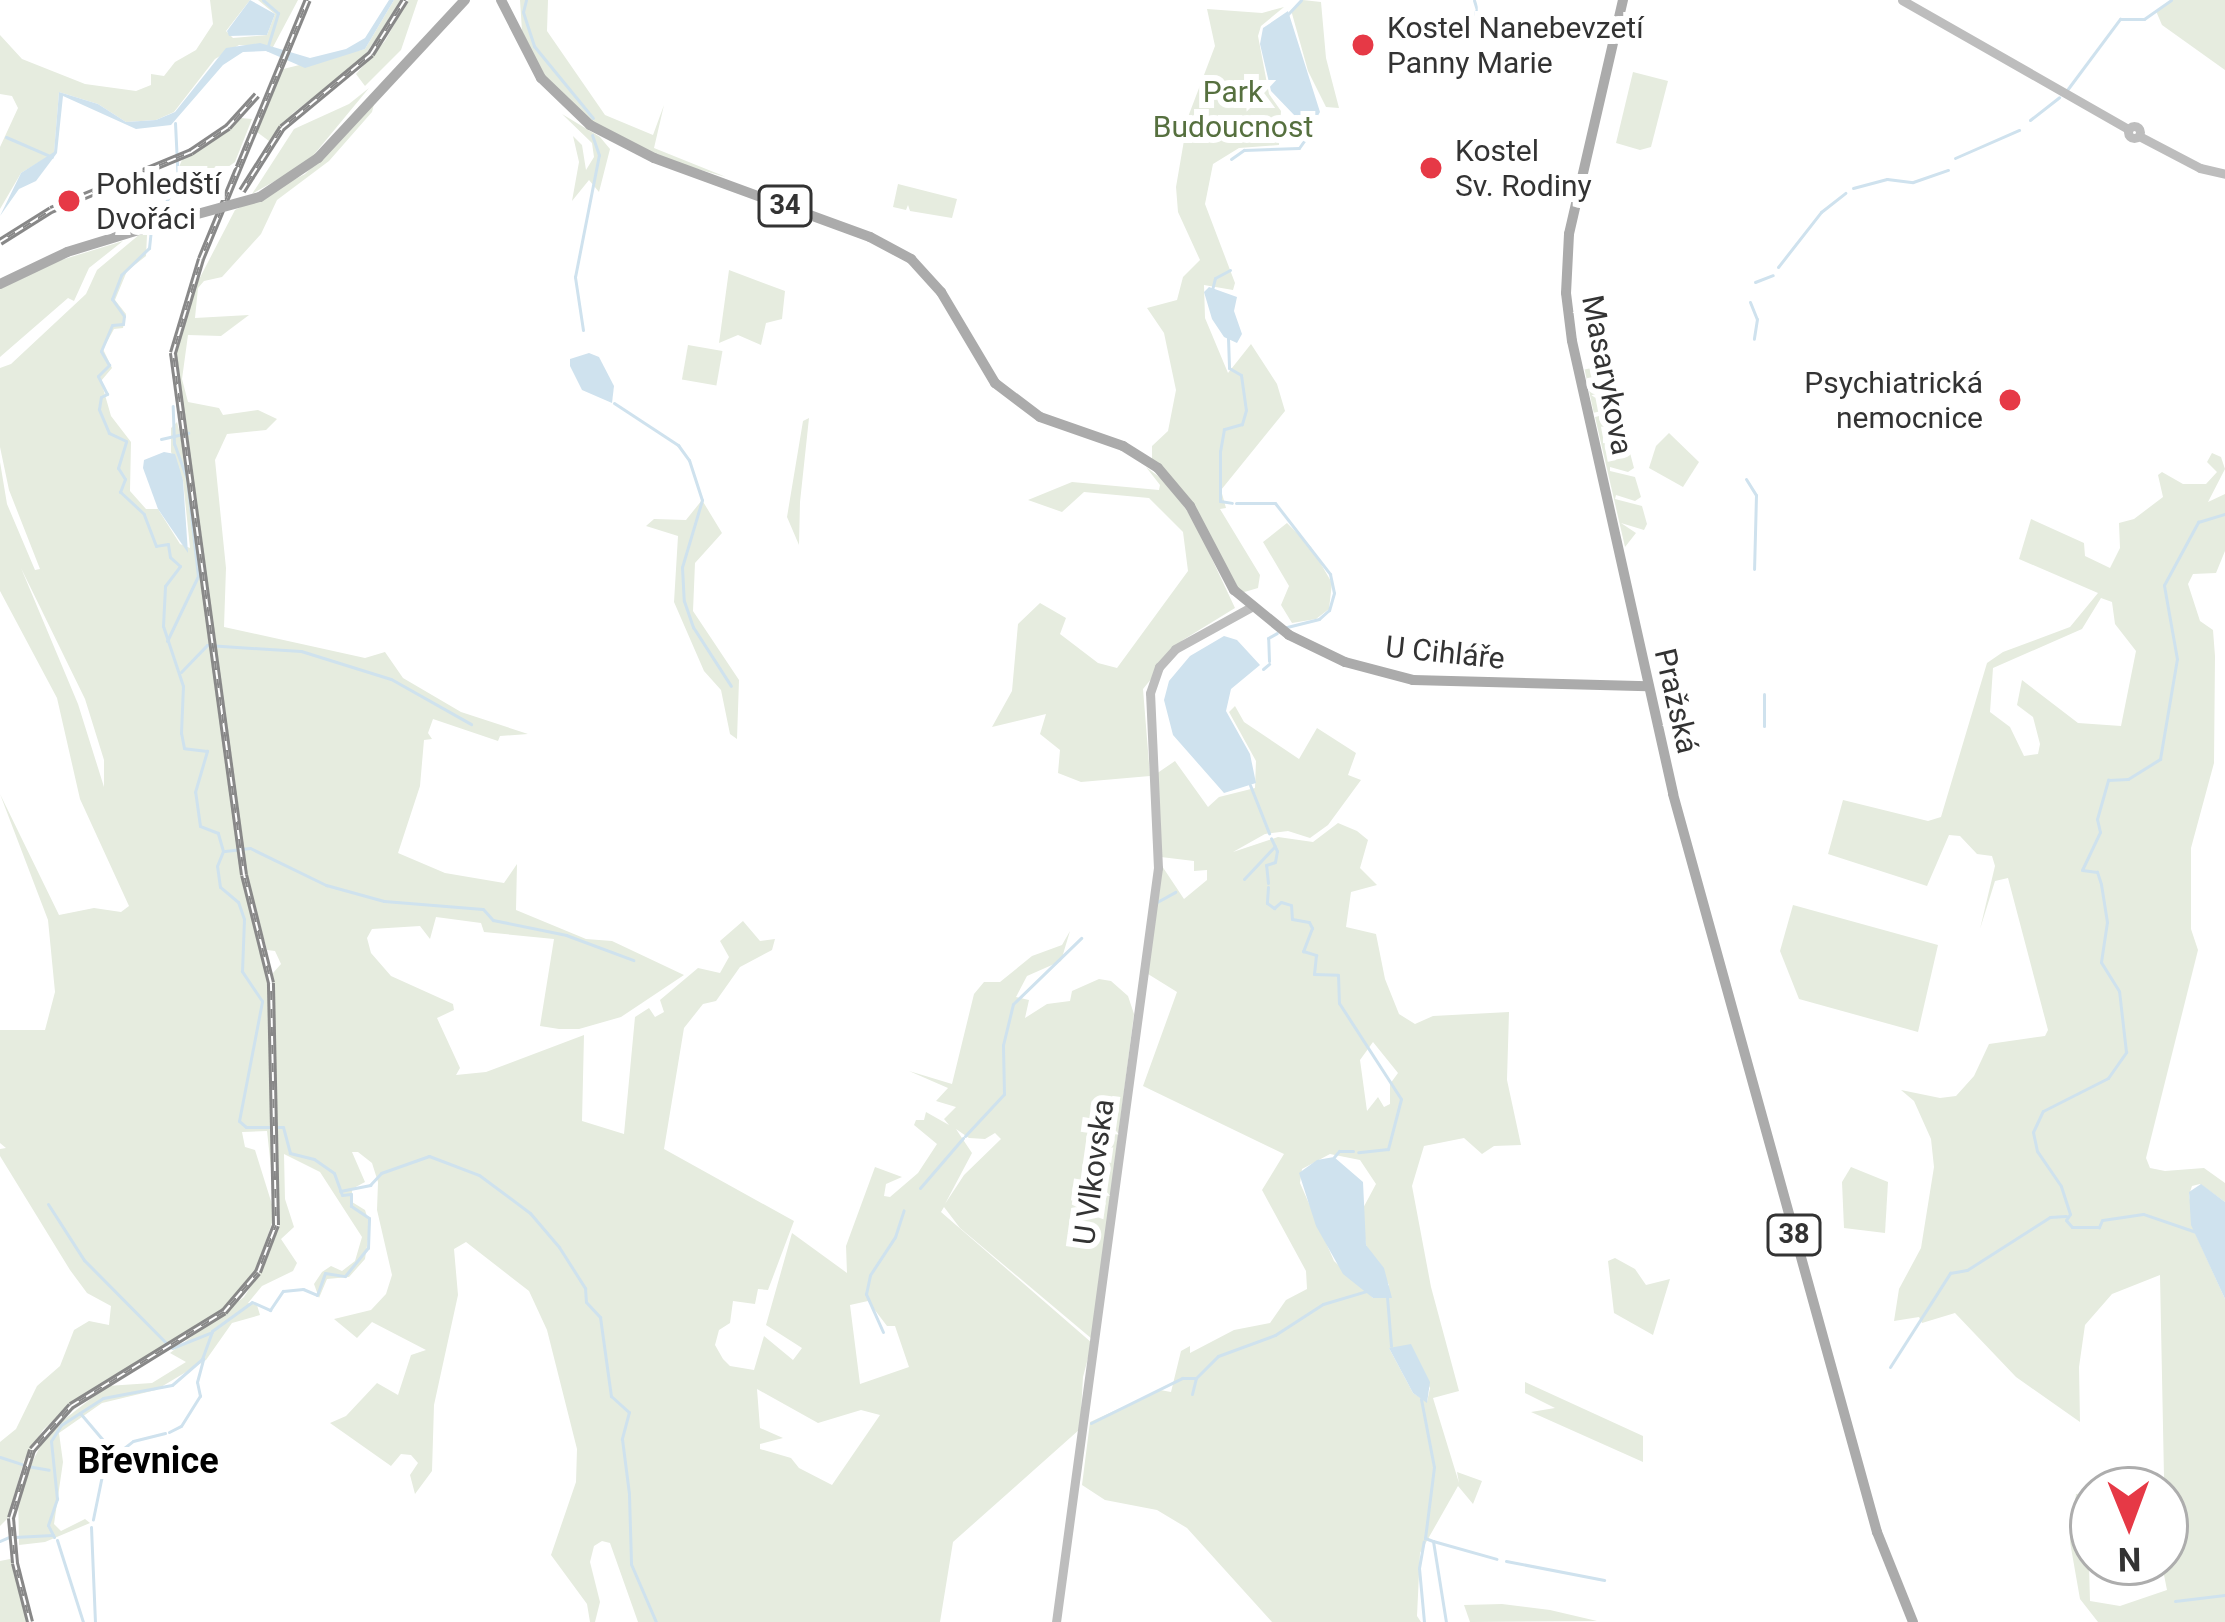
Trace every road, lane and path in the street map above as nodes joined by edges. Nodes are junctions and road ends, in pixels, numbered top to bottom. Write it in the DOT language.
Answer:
graph roads {
  1 [pos="465,0"];
  2 [pos="501,0"];
  3 [pos="513,0"];
  4 [pos="1623,0"];
  5 [pos="1902,0"];
  6 [pos="518,29"];
  7 [pos="2225,174"];
  8 [pos="0,284"];
  9 [pos="1251,607"];
  10 [pos="1633,618"];
  11 [pos="1642,660"];
  12 [pos="1648,686"];
  13 [pos="1608,687"];
  14 [pos="1652,707"];
  15 [pos="1056,1622"];
  16 [pos="1913,1622"];
  1 -- 8 [label="main road, bridge"];
  2 -- 6 [label="main road, 34"];
  3 -- 6 [label="main road, 34"];
  4 -- 10 [label="main road, Masarykova"];
  5 -- 7 [label="main road"];
  6 -- 9 [label="main road, U Cihláře / 34"];
  9 -- 13 [label="main road, U Cihláře / 34"];
  9 -- 15 [label="main road, U Vlkovska"];
  10 -- 11 [label="main road, Pražská"];
  11 -- 12 [label="main road, Pražská"];
  11 -- 13 [label="main road"];
  12 -- 13 [label="main road, 34"];
  12 -- 14 [label="main road, Pražská / 38"];
  13 -- 14 [label="main road"];
  14 -- 16 [label="main road, Pražská / 38"];
}
